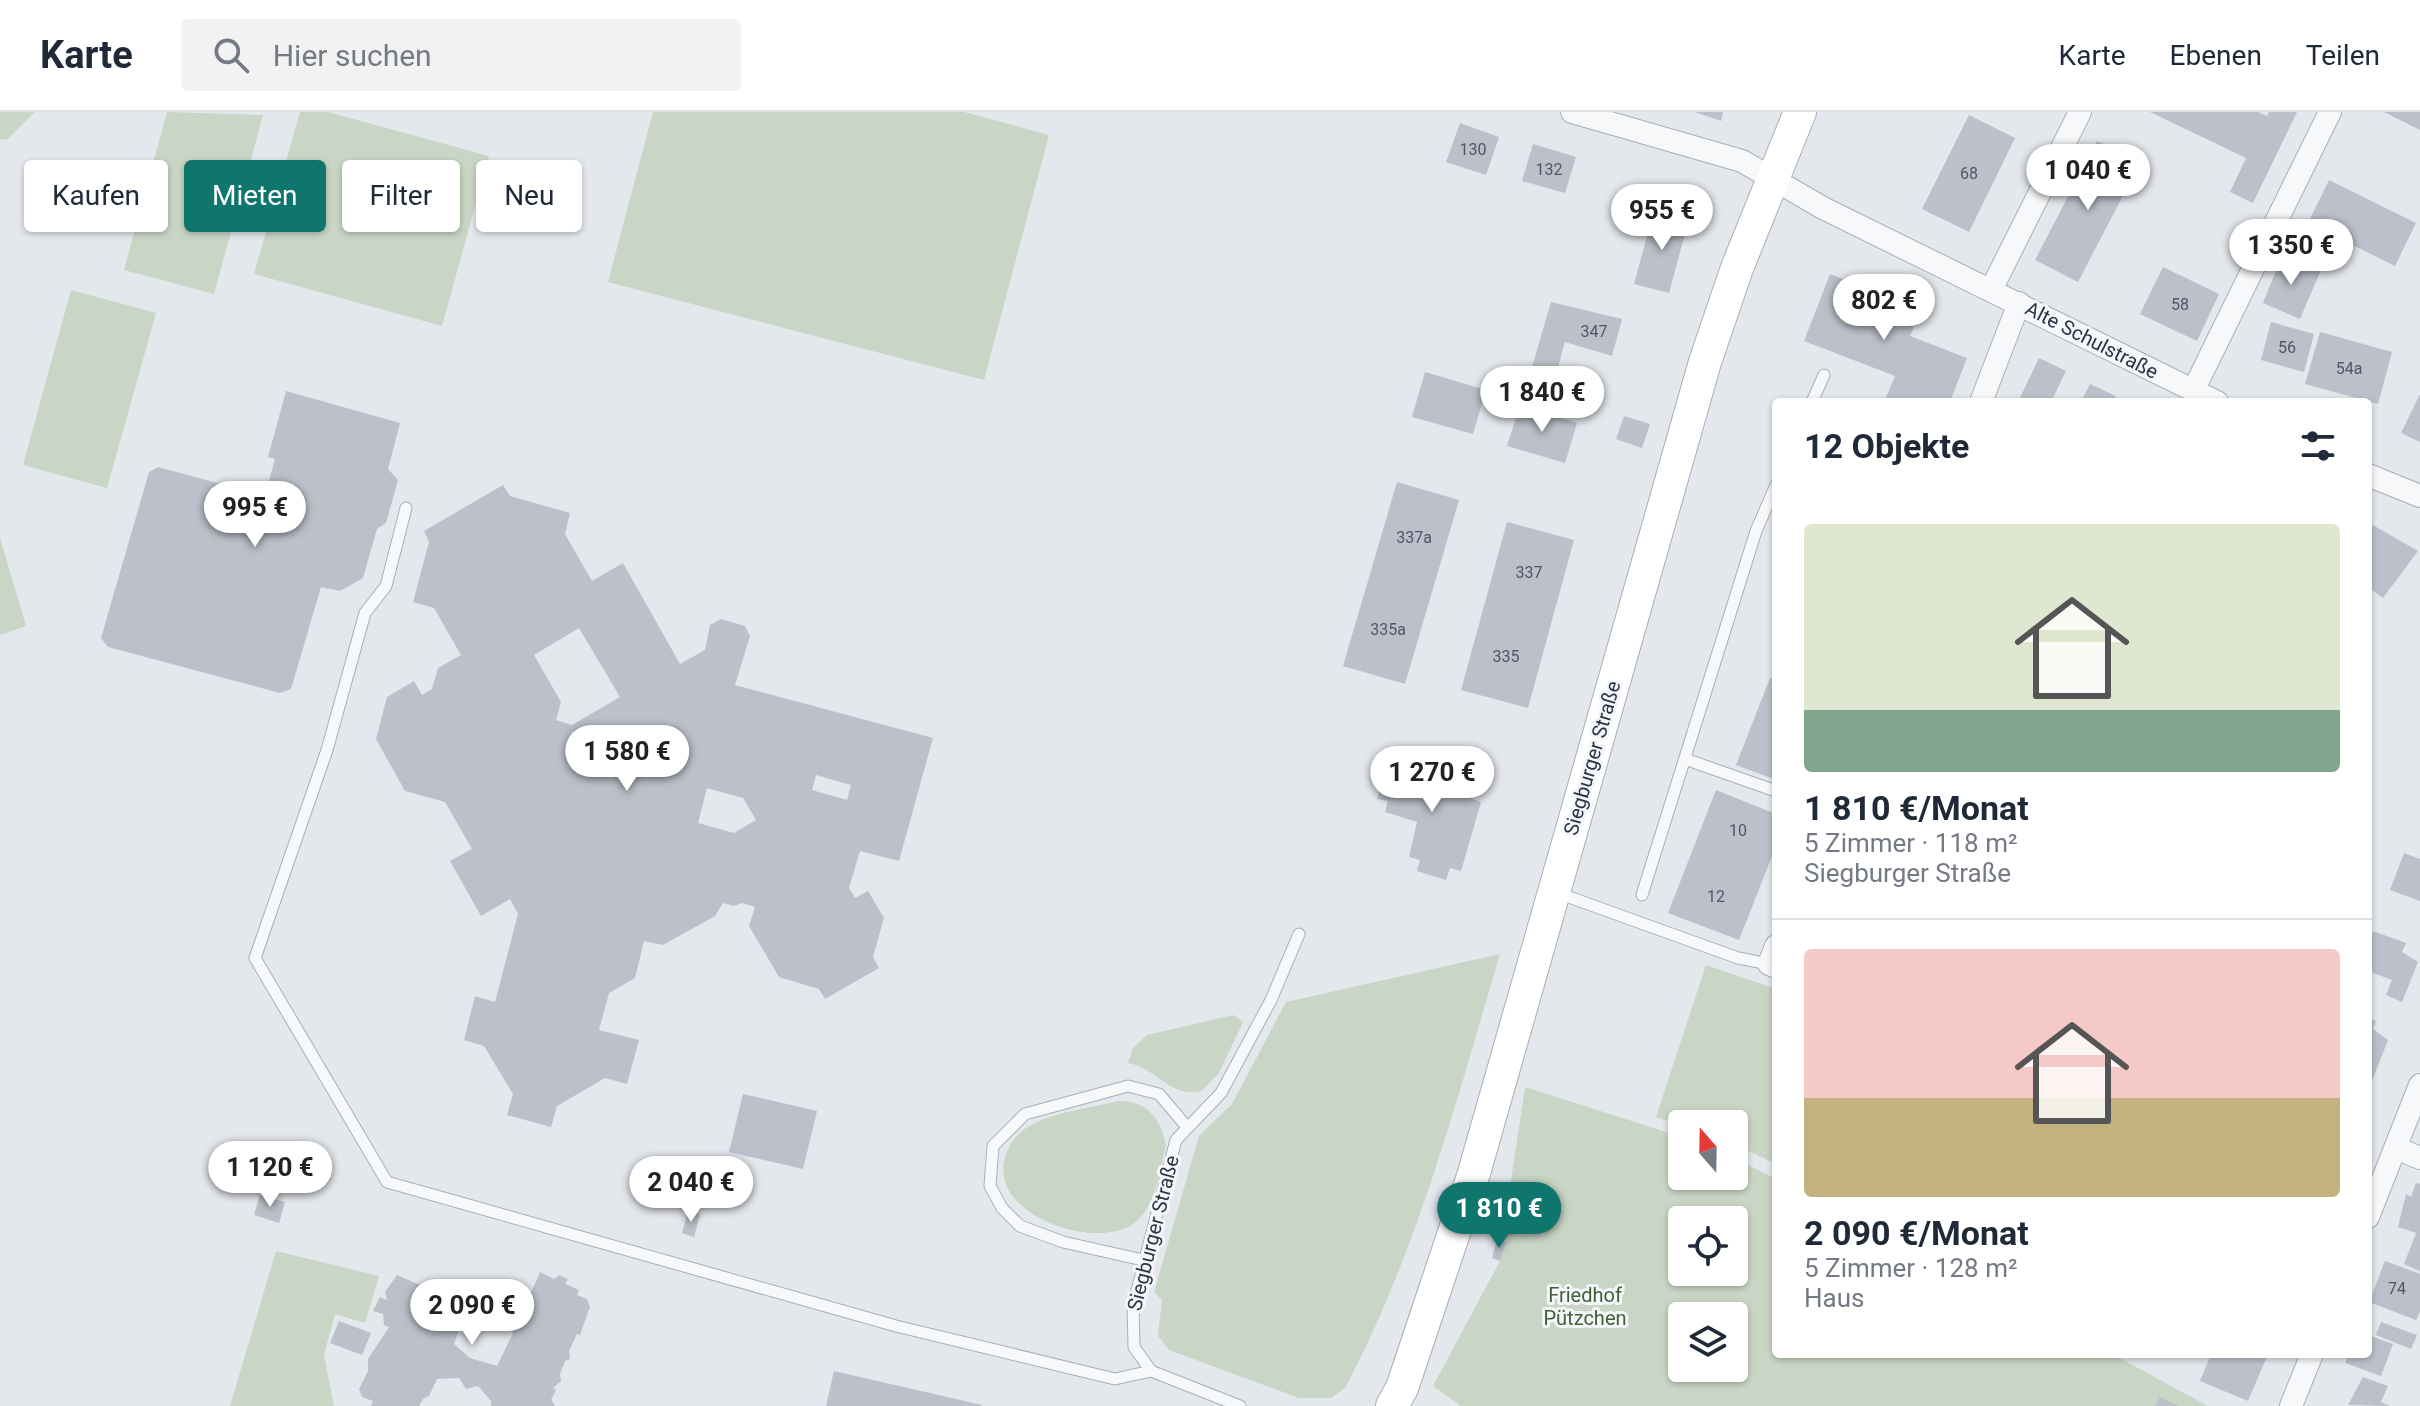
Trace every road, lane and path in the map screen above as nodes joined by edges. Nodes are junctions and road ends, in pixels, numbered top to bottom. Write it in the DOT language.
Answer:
graph roads {
  1 [pos="1572,112"];
  2 [pos="1800,112"];
  3 [pos="2080,112"];
  4 [pos="2330,112"];
  5 [pos="1773,179"];
  6 [pos="1991,290"];
  7 [pos="2019,303"];
  8 [pos="1824,375"];
  9 [pos="2193,391"];
  10 [pos="1814,398"];
  11 [pos="1983,398"];
  12 [pos="2208,398"];
  13 [pos="2372,477"];
  14 [pos="1772,494"];
  15 [pos="2420,496"];
  16 [pos="406,508"];
  17 [pos="1685,759"];
  18 [pos="1772,790"];
  19 [pos="1554,892"];
  20 [pos="1642,895"];
  21 [pos="1299,934"];
  22 [pos="1772,959"];
  23 [pos="2420,1085"];
  24 [pos="1187,1127"];
  25 [pos="2396,1148"];
  26 [pos="2420,1158"];
  27 [pos="2372,1207"];
  28 [pos="1143,1260"];
  29 [pos="2310,1358"];
  30 [pos="1151,1371"];
  31 [pos="1240,1406"];
  32 [pos="1392,1406"];
  33 [pos="2291,1406"];
  1 -- 5 [label="street, Alte Schulstraße"];
  2 -- 5 [label="main road, Siegburger Straße"];
  3 -- 6 [label="street"];
  4 -- 9 [label="street"];
  5 -- 6 [label="street, Alte Schulstraße"];
  5 -- 19 [label="main road, Siegburger Straße"];
  6 -- 7 [label="street, Alte Schulstraße"];
  7 -- 9 [label="street, Alte Schulstraße"];
  7 -- 11 [label="street"];
  8 -- 10 [label="lane"];
  9 -- 12 [label="street, Alte Schulstraße"];
  13 -- 15 [label="street"];
  14 -- 17 [label="lane"];
  16 -- 30 [label="lane"];
  17 -- 18 [label="lane"];
  17 -- 20 [label="lane"];
  19 -- 22 [label="lane"];
  19 -- 32 [label="main road, Siegburger Straße"];
  21 -- 24 [label="lane, Siegburger Straße"];
  23 -- 25 [label="street"];
  24 -- 28 [label="lane, Siegburger Straße"];
  24 -- 28 [label="lane"];
  25 -- 26 [label="street"];
  25 -- 27 [label="street"];
  28 -- 30 [label="lane, Siegburger Straße"];
  29 -- 33 [label="street"];
  30 -- 31 [label="lane"];
}
